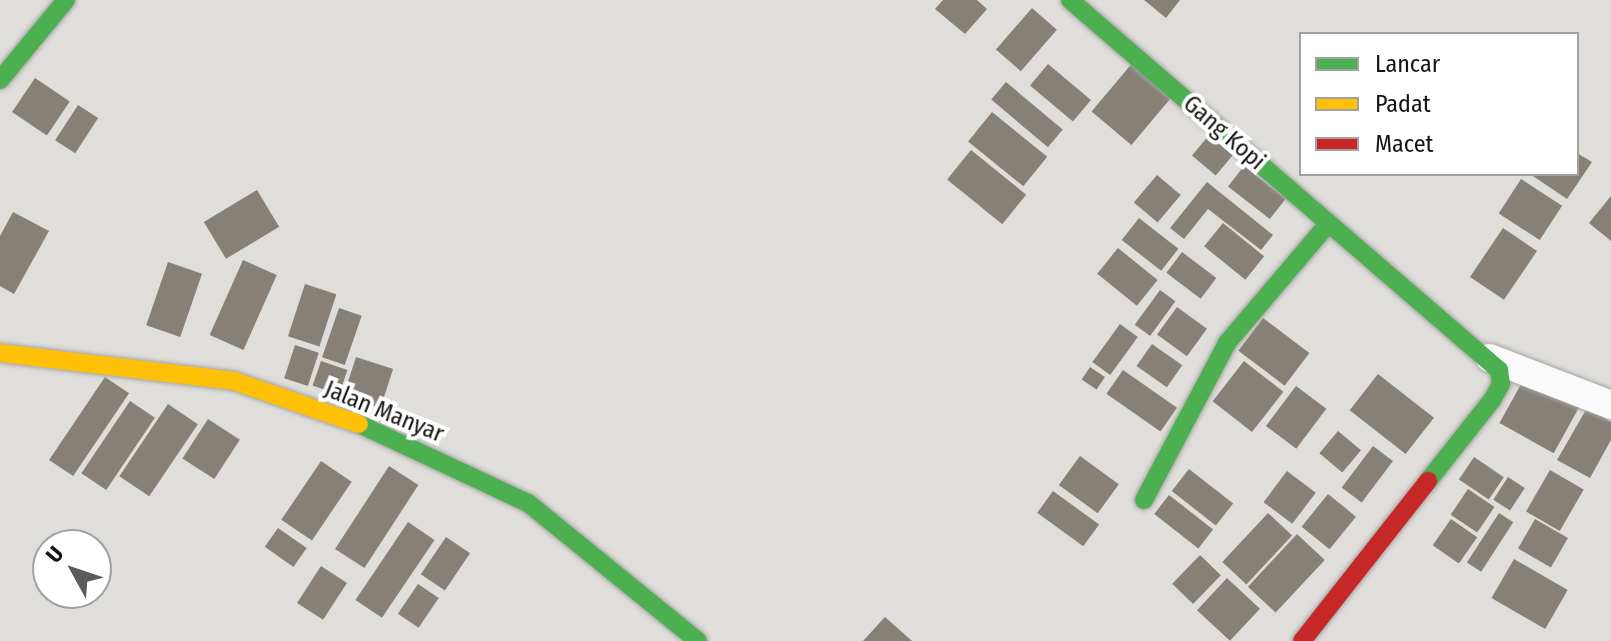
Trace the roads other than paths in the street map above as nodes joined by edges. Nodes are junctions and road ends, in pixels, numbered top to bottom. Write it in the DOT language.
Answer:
graph roads {
  1 [pos="66,0"];
  2 [pos="1070,0"];
  3 [pos="0,80"];
  4 [pos="1328,224"];
  5 [pos="0,353"];
  6 [pos="1490,358"];
  7 [pos="1611,405"];
  8 [pos="1144,500"];
  9 [pos="698,641"];
  10 [pos="1302,641"];
  1 -- 3 [label="street"];
  2 -- 4 [label="street, Gang Kopi"];
  4 -- 6 [label="street, Gang Kopi"];
  4 -- 8 [label="street"];
  5 -- 9 [label="street, Jalan Manyar"];
  6 -- 7 [label="street, Gang Kopi"];
  6 -- 10 [label="street"];
}
